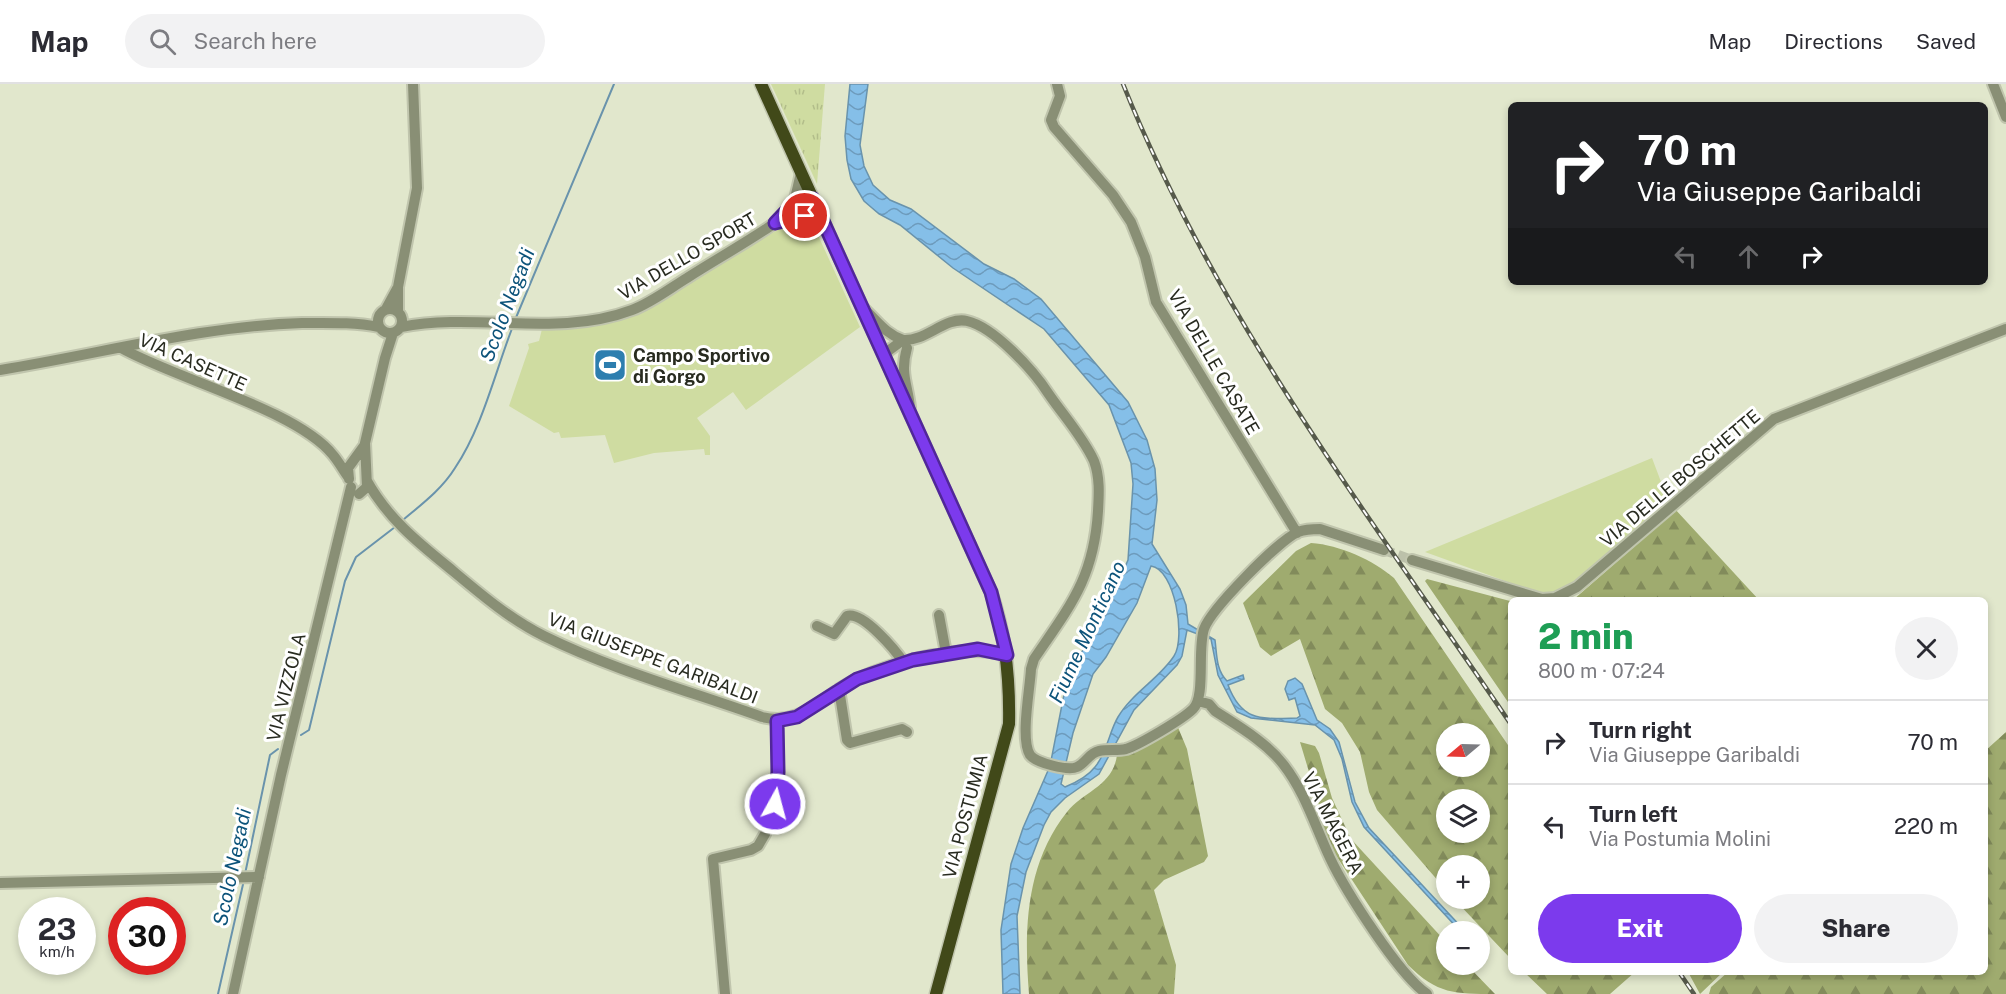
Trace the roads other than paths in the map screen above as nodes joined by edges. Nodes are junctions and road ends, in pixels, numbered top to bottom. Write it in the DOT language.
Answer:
graph roads {
  1 [pos="413,84"];
  2 [pos="760,84"];
  3 [pos="1057,84"];
  4 [pos="1993,84"];
  5 [pos="2006,117"];
  6 [pos="801,173"];
  7 [pos="813,200"];
  8 [pos="794,203"];
  9 [pos="793,218"];
  10 [pos="823,221"];
  11 [pos="775,223"];
  12 [pos="398,287"];
  13 [pos="862,307"];
  14 [pos="383,311"];
  15 [pos="354,322"];
  16 [pos="393,324"];
  17 [pos="2006,329"];
  18 [pos="908,343"];
  19 [pos="121,348"];
  20 [pos="884,354"];
  21 [pos="0,370"];
  22 [pos="910,413"];
  23 [pos="333,454"];
  24 [pos="360,462"];
  25 [pos="367,481"];
  26 [pos="355,488"];
  27 [pos="381,506"];
  28 [pos="1297,533"];
  29 [pos="1384,550"];
  30 [pos="1412,560"];
  31 [pos="1542,597"];
  32 [pos="1557,597"];
  33 [pos="939,615"];
  34 [pos="817,626"];
  35 [pos="1005,646"];
  36 [pos="978,649"];
  37 [pos="946,653"];
  38 [pos="904,663"];
  39 [pos="839,689"];
  40 [pos="1203,706"];
  41 [pos="777,721"];
  42 [pos="907,732"];
  43 [pos="255,877"];
  44 [pos="0,883"];
  45 [pos="233,994"];
  46 [pos="725,994"];
  47 [pos="936,994"];
  48 [pos="1427,994"];
  1 -- 12 [label="street"];
  2 -- 6 [label="main road"];
  3 -- 28 [label="street, VIA DELLE CASATE"];
  4 -- 5 [label="street"];
  6 -- 7 [label="main road"];
  6 -- 8 [label="street"];
  7 -- 8 [label="street"];
  7 -- 9 [label="street"];
  7 -- 10 [label="main road"];
  8 -- 11 [label="street, VIA DELLO SPORT"];
  9 -- 10 [label="street"];
  9 -- 11 [label="street"];
  10 -- 13 [label="main road"];
  11 -- 16 [label="street, VIA DELLO SPORT"];
  12 -- 14 [label="street"];
  12 -- 16 [label="street"];
  13 -- 18 [label="street"];
  13 -- 20 [label="main road"];
  14 -- 15 [label="street, VIA DELLO SPORT"];
  14 -- 16 [label="street"];
  14 -- 16 [label="street"];
  15 -- 16 [label="street, VIA DELLO SPORT"];
  15 -- 19 [label="street, VIA DELLO SPORT"];
  16 -- 24 [label="street"];
  17 -- 32 [label="street, VIA DELLE BOSCHETTE"];
  18 -- 20 [label="street"];
  18 -- 22 [label="street"];
  18 -- 40 [label="street"];
  19 -- 21 [label="street, VIA CASETTE"];
  19 -- 23 [label="street, VIA CASETTE"];
  20 -- 22 [label="main road"];
  22 -- 35 [label="main road, VIA POSTUMIA"];
  23 -- 24 [label="street"];
  23 -- 26 [label="street, VIA CASETTE"];
  24 -- 25 [label="street"];
  24 -- 26 [label="street"];
  25 -- 26 [label="street"];
  25 -- 27 [label="street"];
  26 -- 27 [label="street"];
  26 -- 43 [label="street, VIA VIZZOLA"];
  27 -- 41 [label="street, VIA GIUSEPPE GARIBALDI"];
  28 -- 29 [label="street"];
  28 -- 40 [label="street"];
  30 -- 31 [label="street, VIA DELLE BOSCHETTE"];
  33 -- 37 [label="street"];
  34 -- 38 [label="street"];
  35 -- 36 [label="street"];
  35 -- 36 [label="street"];
  35 -- 47 [label="main road, VIA POSTUMIA"];
  36 -- 37 [label="street"];
  37 -- 38 [label="street"];
  38 -- 39 [label="street"];
  39 -- 41 [label="street"];
  39 -- 42 [label="street"];
  40 -- 48 [label="street, VIA MAGERA"];
  41 -- 46 [label="street"];
  43 -- 44 [label="street"];
  43 -- 45 [label="street, VIA VIZZOLA"];
}
